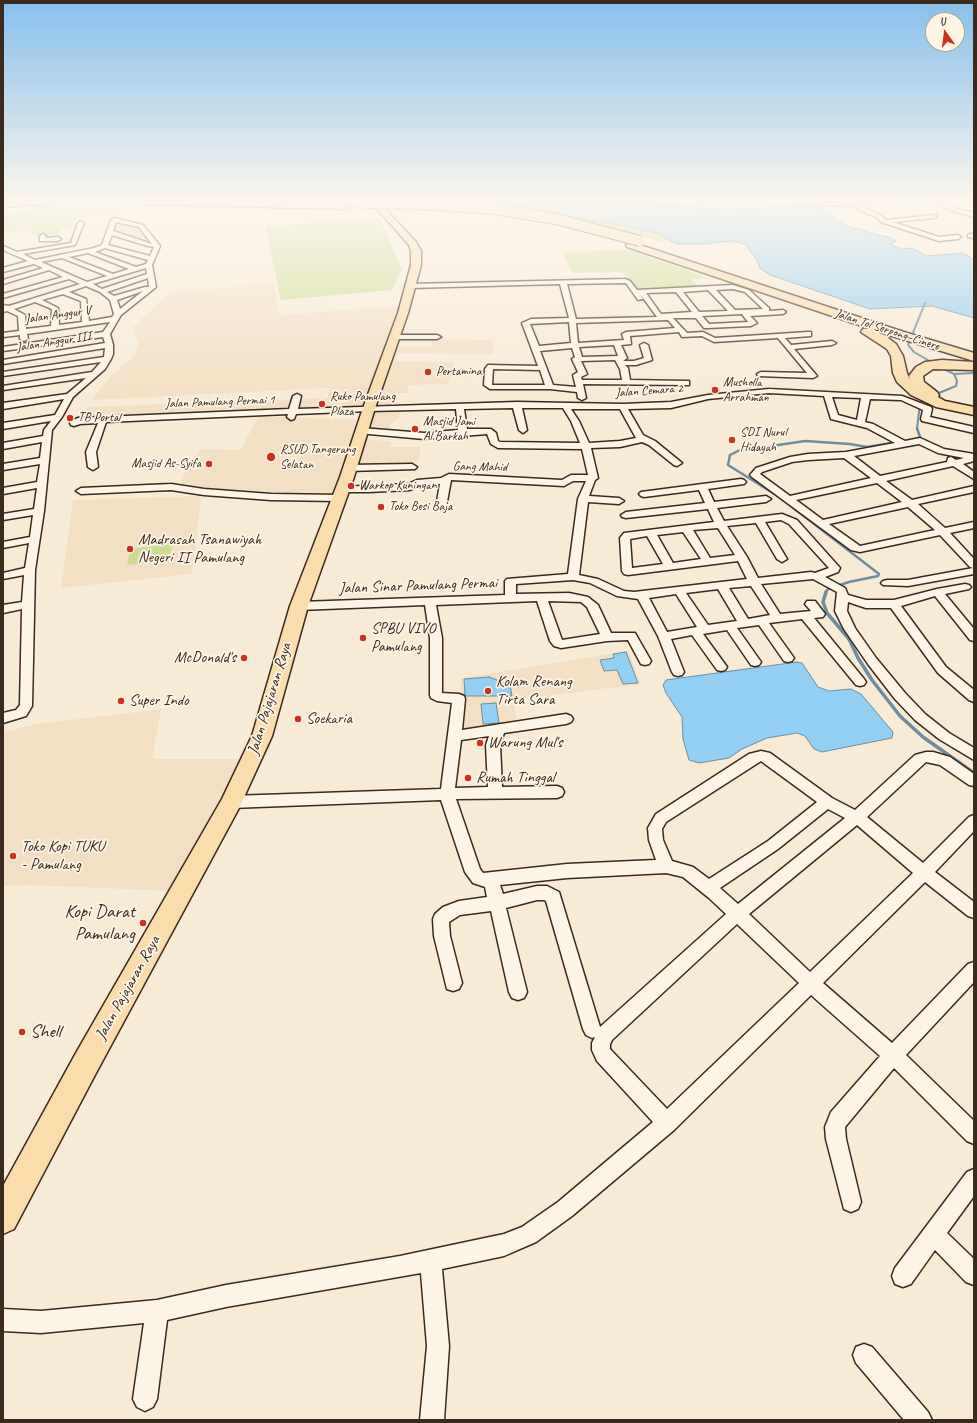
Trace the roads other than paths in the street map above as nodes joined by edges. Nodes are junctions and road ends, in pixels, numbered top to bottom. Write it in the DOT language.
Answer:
graph roads {
  1 [pos="90,267"];
  2 [pos="132,267"];
  3 [pos="139,267"];
  4 [pos="151,267"];
  5 [pos="415,267"];
  6 [pos="700,267"];
  7 [pos="49,268"];
  8 [pos="136,269"];
  9 [pos="152,275"];
  10 [pos="113,276"];
  11 [pos="69,277"];
  12 [pos="731,279"];
  13 [pos="3,282"];
  14 [pos="563,283"];
  15 [pos="87,284"];
  16 [pos="154,286"];
  17 [pos="410,286"];
  18 [pos="710,288"];
  19 [pos="678,290"];
  20 [pos="102,291"];
  21 [pos="64,292"];
  22 [pos="638,292"];
  23 [pos="3,296"];
  24 [pos="113,299"];
  25 [pos="36,300"];
  26 [pos="842,304"];
  27 [pos="5,308"];
  28 [pos="783,312"];
  29 [pos="734,313"];
  30 [pos="698,315"];
  31 [pos="117,316"];
  32 [pos="654,318"];
  33 [pos="670,318"];
  34 [pos="572,321"];
  35 [pos="86,323"];
  36 [pos="55,327"];
  37 [pos="681,330"];
  38 [pos="24,331"];
  39 [pos="647,332"];
  40 [pos="106,334"];
  41 [pos="808,334"];
  42 [pos="3,335"];
  43 [pos="779,335"];
  44 [pos="393,337"];
  45 [pos="437,337"];
  46 [pos="925,338"];
  47 [pos="628,342"];
  48 [pos="617,343"];
  49 [pos="832,343"];
  50 [pos="576,345"];
  51 [pos="644,345"];
  52 [pos="25,346"];
  53 [pos="109,346"];
  54 [pos="789,347"];
  55 [pos="3,349"];
  56 [pos="535,349"];
  57 [pos="974,349"];
  58 [pos="974,357"];
  59 [pos="25,358"];
  60 [pos="107,359"];
  61 [pos="578,359"];
  62 [pos="619,361"];
  63 [pos="3,362"];
  64 [pos="974,366"];
  65 [pos="543,368"];
  66 [pos="26,371"];
  67 [pos="3,374"];
  68 [pos="94,374"];
  69 [pos="627,382"];
  70 [pos="686,383"];
  71 [pos="27,384"];
  72 [pos="580,386"];
  73 [pos="550,387"];
  74 [pos="3,388"];
  75 [pos="769,391"];
  76 [pos="827,394"];
  77 [pos="70,396"];
  78 [pos="297,396"];
  79 [pos="866,396"];
  80 [pos="3,406"];
  81 [pos="517,406"];
  82 [pos="974,406"];
  83 [pos="460,407"];
  84 [pos="566,407"];
  85 [pos="584,407"];
  86 [pos="623,407"];
  87 [pos="969,413"];
  88 [pos="292,414"];
  89 [pos="58,417"];
  90 [pos="365,418"];
  91 [pos="170,419"];
  92 [pos="74,423"];
  93 [pos="102,423"];
  94 [pos="861,423"];
  95 [pos="3,426"];
  96 [pos="51,426"];
  97 [pos="960,427"];
  98 [pos="523,430"];
  99 [pos="974,430"];
  100 [pos="463,432"];
  101 [pos="47,438"];
  102 [pos="642,439"];
  103 [pos="903,444"];
  104 [pos="3,446"];
  105 [pos="586,446"];
  106 [pos="938,450"];
  107 [pos="846,455"];
  108 [pos="974,458"];
  109 [pos="45,460"];
  110 [pos="677,463"];
  111 [pos="954,463"];
  112 [pos="3,467"];
  113 [pos="93,467"];
  114 [pos="412,467"];
  115 [pos="349,468"];
  116 [pos="974,476"];
  117 [pos="592,478"];
  118 [pos="446,479"];
  119 [pos="879,480"];
  120 [pos="741,482"];
  121 [pos="42,484"];
  122 [pos="702,487"];
  123 [pos="974,489"];
  124 [pos="3,491"];
  125 [pos="81,491"];
  126 [pos="341,493"];
  127 [pos="644,494"];
  128 [pos="583,499"];
  129 [pos="766,499"];
  130 [pos="788,499"];
  131 [pos="619,501"];
  132 [pos="910,503"];
  133 [pos="711,505"];
  134 [pos="441,507"];
  135 [pos="39,510"];
  136 [pos="626,515"];
  137 [pos="3,518"];
  138 [pos="759,520"];
  139 [pos="821,523"];
  140 [pos="720,525"];
  141 [pos="974,525"];
  142 [pos="687,529"];
  143 [pos="943,532"];
  144 [pos="651,533"];
  145 [pos="35,539"];
  146 [pos="3,545"];
  147 [pos="742,557"];
  148 [pos="782,559"];
  149 [pos="707,561"];
  150 [pos="974,565"];
  151 [pos="669,566"];
  152 [pos="30,570"];
  153 [pos="974,571"];
  154 [pos="3,576"];
  155 [pos="816,576"];
  156 [pos="573,577"];
  157 [pos="754,582"];
  158 [pos="887,583"];
  159 [pos="721,586"];
  160 [pos="966,587"];
  161 [pos="680,592"];
  162 [pos="937,592"];
  163 [pos="839,594"];
  164 [pos="642,596"];
  165 [pos="542,597"];
  166 [pos="510,598"];
  167 [pos="430,602"];
  168 [pos="28,604"];
  169 [pos="811,604"];
  170 [pos="894,604"];
  171 [pos="299,606"];
  172 [pos="3,609"];
  173 [pos="806,616"];
  174 [pos="777,618"];
  175 [pos="762,621"];
  176 [pos="745,624"];
  177 [pos="730,626"];
  178 [pos="701,631"];
  179 [pos="664,636"];
  180 [pos="607,637"];
  181 [pos="974,637"];
  182 [pos="788,658"];
  183 [pos="645,661"];
  184 [pos="756,662"];
  185 [pos="721,667"];
  186 [pos="678,672"];
  187 [pos="860,682"];
  188 [pos="971,692"];
  189 [pos="3,718"];
  190 [pos="566,719"];
  191 [pos="498,730"];
  192 [pos="455,736"];
  193 [pos="974,755"];
  194 [pos="974,781"];
  195 [pos="496,792"];
  196 [pos="557,792"];
  197 [pos="448,794"];
  198 [pos="231,802"];
  199 [pos="828,802"];
  200 [pos="857,817"];
  201 [pos="974,821"];
  202 [pos="666,866"];
  203 [pos="924,873"];
  204 [pos="491,879"];
  205 [pos="709,888"];
  206 [pos="496,903"];
  207 [pos="974,911"];
  208 [pos="737,914"];
  209 [pos="974,970"];
  210 [pos="453,983"];
  211 [pos="810,983"];
  212 [pos="518,992"];
  213 [pos="592,1029"];
  214 [pos="893,1054"];
  215 [pos="667,1123"];
  216 [pos="974,1134"];
  217 [pos="974,1179"];
  218 [pos="851,1202"];
  219 [pos="3,1218"];
  220 [pos="934,1234"];
  221 [pos="431,1260"];
  222 [pos="974,1274"];
  223 [pos="903,1276"];
  224 [pos="157,1311"];
  225 [pos="3,1320"];
  226 [pos="864,1354"];
  227 [pos="146,1400"];
  228 [pos="432,1420"];
  229 [pos="920,1420"];
  1 -- 10 [label="street"];
  2 -- 8 [label="street"];
  3 -- 8 [label="street"];
  4 -- 9 [label="street"];
  5 -- 17 [label="main road, Jalan Pajajaran Raya"];
  6 -- 12 [label="highway, Jalan Tol Serpong–Cinere"];
  7 -- 11 [label="street"];
  7 -- 13 [label="street"];
  8 -- 10 [label="street"];
  9 -- 16 [label="street"];
  9 -- 20 [label="street"];
  10 -- 15 [label="street"];
  11 -- 15 [label="street"];
  11 -- 23 [label="street"];
  12 -- 18 [label="street"];
  12 -- 26 [label="highway"];
  12 -- 29 [label="street"];
  12 -- 46 [label="highway, Jalan Tol Serpong–Cinere"];
  12 -- 87 [label="highway"];
  14 -- 17 [label="street"];
  14 -- 22 [label="street"];
  14 -- 34 [label="street"];
  15 -- 20 [label="street"];
  15 -- 21 [label="street"];
  16 -- 24 [label="street"];
  16 -- 31 [label="street"];
  17 -- 44 [label="main road, Jalan Pajajaran Raya"];
  18 -- 19 [label="street"];
  18 -- 29 [label="street"];
  19 -- 22 [label="street"];
  19 -- 30 [label="street"];
  20 -- 24 [label="street"];
  21 -- 25 [label="street"];
  21 -- 35 [label="street"];
  22 -- 30 [label="street"];
  22 -- 32 [label="street"];
  24 -- 31 [label="street"];
  25 -- 27 [label="street"];
  25 -- 36 [label="street"];
  27 -- 38 [label="street"];
  28 -- 33 [label="street"];
  29 -- 30 [label="street"];
  31 -- 35 [label="street, Jalan Anggur V"];
  31 -- 40 [label="street"];
  32 -- 33 [label="street"];
  32 -- 34 [label="street"];
  33 -- 37 [label="street"];
  34 -- 50 [label="street"];
  34 -- 56 [label="street"];
  35 -- 36 [label="street, Jalan Anggur V"];
  36 -- 38 [label="street, Jalan Anggur V"];
  37 -- 39 [label="street"];
  37 -- 43 [label="street"];
  38 -- 42 [label="street, Jalan Anggur V"];
  38 -- 52 [label="street"];
  39 -- 47 [label="street"];
  39 -- 51 [label="street"];
  40 -- 52 [label="street"];
  40 -- 53 [label="street"];
  41 -- 43 [label="street"];
  43 -- 54 [label="street"];
  44 -- 45 [label="street"];
  44 -- 90 [label="main road, Jalan Pajajaran Raya"];
  46 -- 57 [label="highway, Jalan Tol Serpong–Cinere"];
  46 -- 58 [label="highway, Jalan Tol Serpong–Cinere"];
  47 -- 48 [label="street"];
  47 -- 51 [label="street"];
  48 -- 50 [label="street"];
  48 -- 62 [label="street"];
  49 -- 54 [label="street"];
  50 -- 56 [label="street"];
  50 -- 61 [label="street"];
  51 -- 62 [label="street"];
  52 -- 55 [label="street"];
  52 -- 59 [label="street"];
  53 -- 59 [label="street, Jalan Anggur III"];
  53 -- 60 [label="street"];
  54 -- 75 [label="street"];
  56 -- 65 [label="street"];
  59 -- 63 [label="street, Jalan Anggur III"];
  59 -- 66 [label="street"];
  60 -- 66 [label="street"];
  60 -- 68 [label="street"];
  61 -- 62 [label="street"];
  61 -- 72 [label="street"];
  62 -- 69 [label="street"];
  64 -- 82 [label="highway"];
  65 -- 73 [label="street"];
  65 -- 73 [label="street"];
  66 -- 67 [label="street"];
  66 -- 71 [label="street"];
  68 -- 71 [label="street"];
  68 -- 77 [label="street"];
  69 -- 70 [label="street"];
  69 -- 72 [label="street"];
  71 -- 74 [label="street"];
  72 -- 73 [label="street"];
  72 -- 85 [label="street"];
  75 -- 76 [label="street, Jalan Cemara 2"];
  75 -- 86 [label="street, Jalan Cemara 2"];
  76 -- 79 [label="street, Jalan Cemara 2"];
  76 -- 94 [label="street"];
  77 -- 80 [label="street"];
  77 -- 89 [label="street"];
  78 -- 88 [label="street"];
  79 -- 94 [label="street"];
  79 -- 97 [label="street, Jalan Cemara 2"];
  81 -- 83 [label="street, Jalan Cemara 2"];
  81 -- 84 [label="street, Jalan Cemara 2"];
  81 -- 98 [label="street"];
  83 -- 90 [label="street, Jalan Cemara 2"];
  83 -- 100 [label="street"];
  84 -- 85 [label="street, Jalan Cemara 2"];
  84 -- 105 [label="street"];
  85 -- 86 [label="street, Jalan Cemara 2"];
  86 -- 102 [label="street"];
  87 -- 97 [label="street"];
  88 -- 90 [label="street"];
  88 -- 91 [label="street"];
  89 -- 95 [label="street"];
  89 -- 96 [label="street"];
  90 -- 100 [label="street"];
  90 -- 115 [label="main road, Jalan Pajajaran Raya"];
  91 -- 92 [label="street, Jalan Pamulang Permai 1"];
  91 -- 93 [label="street"];
  92 -- 93 [label="street"];
  92 -- 96 [label="street"];
  93 -- 113 [label="street"];
  94 -- 103 [label="street"];
  96 -- 101 [label="street"];
  97 -- 99 [label="street"];
  100 -- 105 [label="street"];
  101 -- 104 [label="street"];
  101 -- 109 [label="street"];
  102 -- 105 [label="street"];
  102 -- 110 [label="street"];
  103 -- 106 [label="street"];
  103 -- 107 [label="street"];
  105 -- 117 [label="street"];
  106 -- 108 [label="street"];
  106 -- 111 [label="street"];
  107 -- 119 [label="street"];
  107 -- 130 [label="street"];
  108 -- 111 [label="street"];
  109 -- 112 [label="street"];
  109 -- 121 [label="street"];
  111 -- 116 [label="street"];
  111 -- 119 [label="street"];
  114 -- 115 [label="street"];
  115 -- 126 [label="main road, Jalan Pajajaran Raya"];
  117 -- 118 [label="street, Gang Mahid"];
  117 -- 128 [label="street"];
  118 -- 126 [label="street, Gang Mahid"];
  118 -- 134 [label="street"];
  119 -- 130 [label="street"];
  119 -- 132 [label="street"];
  120 -- 122 [label="street"];
  121 -- 124 [label="street"];
  121 -- 135 [label="street"];
  122 -- 127 [label="street"];
  122 -- 133 [label="street"];
  123 -- 132 [label="street"];
  125 -- 126 [label="street, Gang Mahid"];
  126 -- 171 [label="main road, Jalan Pajajaran Raya"];
  128 -- 131 [label="street"];
  128 -- 156 [label="street"];
  129 -- 133 [label="street"];
  130 -- 139 [label="street"];
  132 -- 139 [label="street"];
  132 -- 143 [label="street"];
  133 -- 136 [label="street"];
  133 -- 140 [label="street"];
  135 -- 137 [label="street"];
  135 -- 145 [label="street"];
  138 -- 140 [label="street"];
  138 -- 148 [label="street"];
  138 -- 155 [label="street"];
  139 -- 143 [label="street"];
  140 -- 142 [label="street"];
  140 -- 147 [label="street"];
  141 -- 143 [label="street"];
  142 -- 144 [label="street"];
  142 -- 149 [label="street"];
  143 -- 150 [label="street"];
  144 -- 151 [label="street"];
  144 -- 151 [label="street"];
  145 -- 146 [label="street"];
  145 -- 152 [label="street"];
  147 -- 149 [label="street"];
  147 -- 157 [label="street"];
  149 -- 151 [label="street"];
  152 -- 154 [label="street"];
  152 -- 168 [label="street"];
  153 -- 158 [label="street"];
  155 -- 157 [label="street, Jalan Sinar Pamulang Permai"];
  155 -- 163 [label="street"];
  156 -- 164 [label="street, Jalan Sinar Pamulang Permai"];
  156 -- 166 [label="street, Jalan Sinar Pamulang Permai"];
  157 -- 159 [label="street, Jalan Sinar Pamulang Permai"];
  157 -- 174 [label="street"];
  159 -- 161 [label="street, Jalan Sinar Pamulang Permai"];
  159 -- 176 [label="street"];
  160 -- 162 [label="street"];
  161 -- 164 [label="street, Jalan Sinar Pamulang Permai"];
  161 -- 178 [label="street"];
  162 -- 170 [label="street"];
  162 -- 181 [label="street"];
  163 -- 170 [label="street"];
  163 -- 193 [label="street"];
  164 -- 179 [label="street"];
  165 -- 166 [label="street"];
  165 -- 180 [label="street"];
  165 -- 180 [label="street"];
  166 -- 167 [label="street, Jalan Sinar Pamulang Permai"];
  167 -- 171 [label="street, Jalan Sinar Pamulang Permai"];
  167 -- 192 [label="street"];
  168 -- 172 [label="street"];
  168 -- 189 [label="street"];
  169 -- 173 [label="street"];
  170 -- 188 [label="street"];
  171 -- 198 [label="main road, Jalan Pajajaran Raya"];
  173 -- 174 [label="street"];
  173 -- 187 [label="street"];
  174 -- 175 [label="street"];
  175 -- 176 [label="street"];
  175 -- 182 [label="street"];
  176 -- 177 [label="street"];
  177 -- 178 [label="street"];
  177 -- 184 [label="street"];
  178 -- 179 [label="street"];
  178 -- 185 [label="street"];
  179 -- 186 [label="street"];
  180 -- 183 [label="street"];
  190 -- 191 [label="street"];
  191 -- 192 [label="street"];
  191 -- 195 [label="street"];
  192 -- 197 [label="street"];
  194 -- 200 [label="street"];
  195 -- 196 [label="street"];
  195 -- 197 [label="street"];
  197 -- 198 [label="street"];
  197 -- 204 [label="street"];
  198 -- 219 [label="main road, Jalan Pajajaran Raya"];
  199 -- 200 [label="street"];
  199 -- 202 [label="street"];
  199 -- 205 [label="street"];
  200 -- 203 [label="street"];
  200 -- 208 [label="street"];
  201 -- 203 [label="street"];
  202 -- 204 [label="street"];
  202 -- 205 [label="street"];
  203 -- 207 [label="street"];
  203 -- 211 [label="street"];
  204 -- 206 [label="street"];
  205 -- 208 [label="street"];
  206 -- 210 [label="street"];
  206 -- 212 [label="street"];
  206 -- 213 [label="street"];
  208 -- 211 [label="street"];
  208 -- 215 [label="street"];
  209 -- 214 [label="street"];
  211 -- 214 [label="street"];
  211 -- 215 [label="street"];
  214 -- 216 [label="street"];
  214 -- 218 [label="street"];
  215 -- 221 [label="street"];
  217 -- 220 [label="street"];
  220 -- 222 [label="street"];
  220 -- 223 [label="street"];
  221 -- 224 [label="street"];
  221 -- 228 [label="street"];
  224 -- 225 [label="street"];
  224 -- 227 [label="street"];
  226 -- 229 [label="street"];
}
